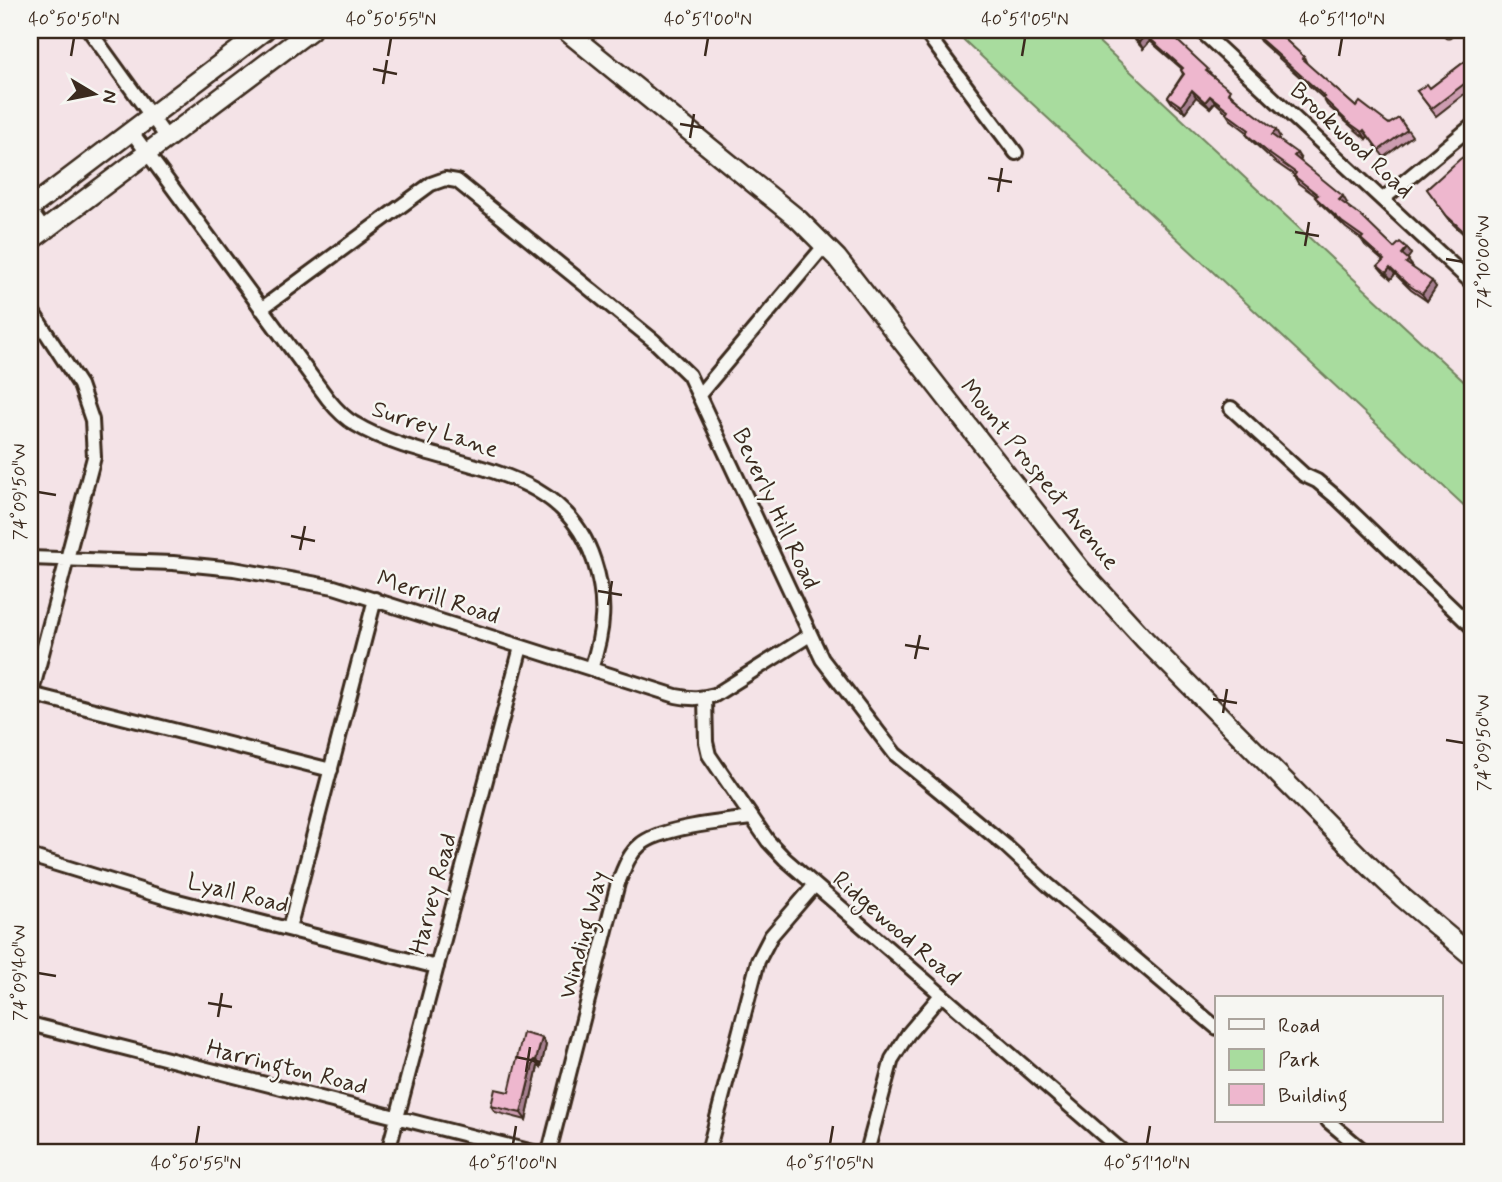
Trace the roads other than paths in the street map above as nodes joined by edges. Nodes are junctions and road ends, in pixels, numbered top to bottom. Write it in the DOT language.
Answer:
graph roads {
  1 [pos="89,30"];
  2 [pos="265,30"];
  3 [pos="311,30"];
  4 [pos="565,30"];
  5 [pos="924,30"];
  6 [pos="1200,30"];
  7 [pos="150,117"];
  8 [pos="1472,126"];
  9 [pos="131,131"];
  10 [pos="167,138"];
  11 [pos="1016,153"];
  12 [pos="146,154"];
  13 [pos="1383,200"];
  14 [pos="30,209"];
  15 [pos="37,236"];
  16 [pos="825,244"];
  17 [pos="1472,283"];
  18 [pos="30,309"];
  19 [pos="261,309"];
  20 [pos="699,395"];
  21 [pos="1231,408"];
  22 [pos="30,558"];
  23 [pos="66,559"];
  24 [pos="375,599"];
  25 [pos="1472,627"];
  26 [pos="810,635"];
  27 [pos="521,647"];
  28 [pos="591,669"];
  29 [pos="30,696"];
  30 [pos="705,697"];
  31 [pos="331,770"];
  32 [pos="751,817"];
  33 [pos="30,856"];
  34 [pos="814,886"];
  35 [pos="289,929"];
  36 [pos="1472,956"];
  37 [pos="437,967"];
  38 [pos="941,995"];
  39 [pos="30,1024"];
  40 [pos="1215,1026"];
  41 [pos="397,1117"];
  42 [pos="1329,1122"];
  43 [pos="388,1152"];
  44 [pos="533,1152"];
  45 [pos="549,1152"];
  46 [pos="708,1152"];
  47 [pos="867,1152"];
  48 [pos="1123,1152"];
  49 [pos="1365,1152"];
  1 -- 7 [label="street"];
  2 -- 7 [label="street"];
  3 -- 10 [label="street"];
  4 -- 16 [label="street, Mount Prospect Avenue"];
  5 -- 11 [label="street"];
  6 -- 13 [label="street, Brookwood Road"];
  7 -- 9 [label="street"];
  7 -- 10 [label="street"];
  8 -- 13 [label="street"];
  9 -- 12 [label="street, Surrey Lane"];
  9 -- 14 [label="street"];
  10 -- 12 [label="street"];
  12 -- 15 [label="street"];
  12 -- 19 [label="street, Surrey Lane"];
  13 -- 17 [label="street, Brookwood Road"];
  14 -- 15 [label="street"];
  16 -- 20 [label="street"];
  16 -- 36 [label="street, Mount Prospect Avenue"];
  18 -- 23 [label="street"];
  19 -- 20 [label="street, Beverly Hill Road"];
  19 -- 28 [label="street, Surrey Lane"];
  20 -- 26 [label="street, Beverly Hill Road"];
  21 -- 25 [label="street"];
  22 -- 23 [label="street, Merrill Road"];
  23 -- 24 [label="street, Merrill Road"];
  23 -- 29 [label="street"];
  24 -- 27 [label="street, Merrill Road"];
  24 -- 31 [label="street"];
  26 -- 30 [label="street, Merrill Road"];
  26 -- 40 [label="street, Beverly Hill Road"];
  27 -- 28 [label="street, Merrill Road"];
  27 -- 37 [label="street, Harvey Road"];
  28 -- 30 [label="street, Merrill Road"];
  29 -- 31 [label="street"];
  30 -- 32 [label="street, Ridgewood Road"];
  31 -- 35 [label="street"];
  32 -- 34 [label="street, Ridgewood Road"];
  32 -- 45 [label="street, Winding Way"];
  33 -- 35 [label="street, Lyall Road"];
  34 -- 38 [label="street, Ridgewood Road"];
  34 -- 46 [label="street"];
  35 -- 37 [label="street, Lyall Road"];
  37 -- 41 [label="street, Harvey Road"];
  38 -- 47 [label="street"];
  38 -- 48 [label="street, Ridgewood Road"];
  39 -- 41 [label="street, Harrington Road"];
  41 -- 43 [label="street, Harvey Road"];
  41 -- 44 [label="street, Harrington Road"];
  42 -- 49 [label="street"];
}
